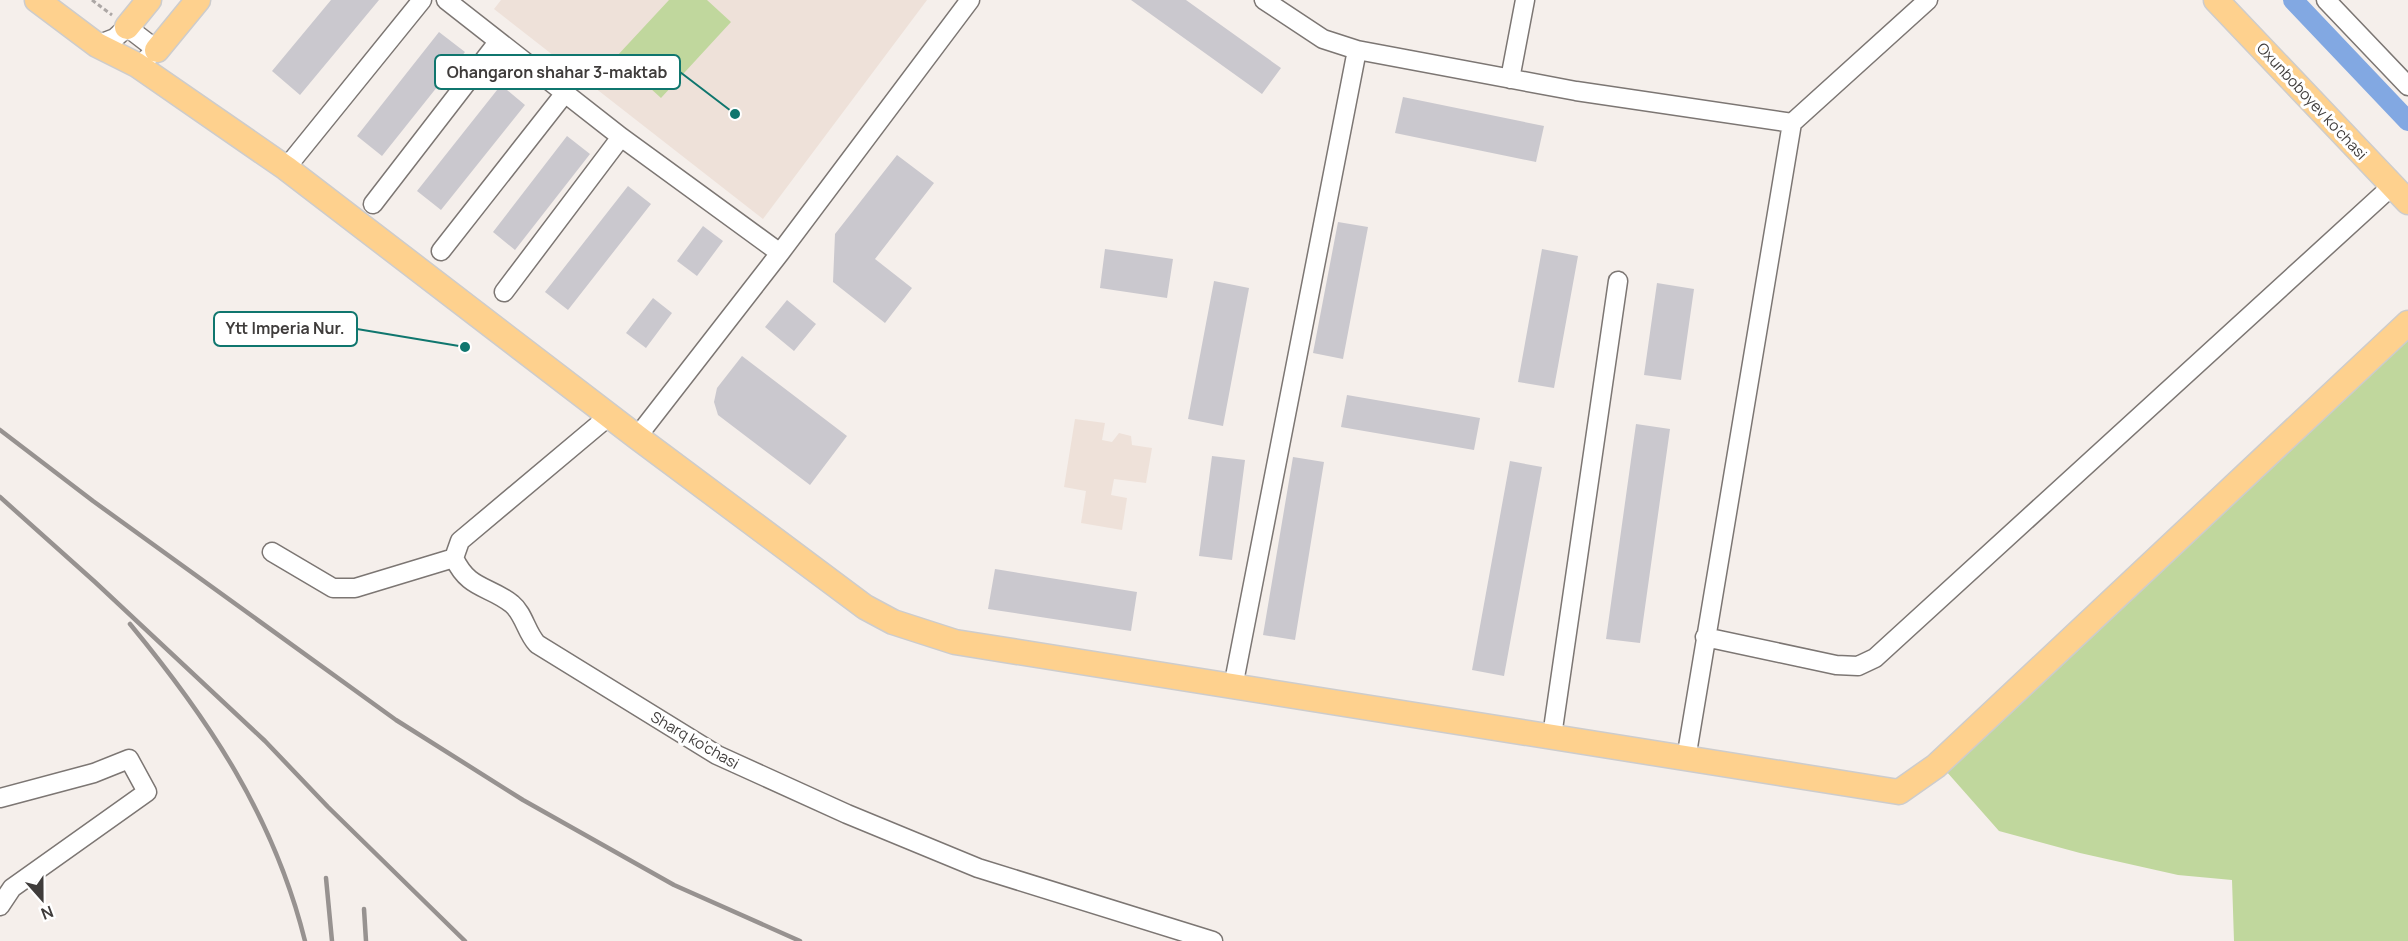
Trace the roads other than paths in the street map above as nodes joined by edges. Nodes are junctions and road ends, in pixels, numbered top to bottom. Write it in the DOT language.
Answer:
graph roads {
  1 [pos="37,0"];
  2 [pos="149,0"];
  3 [pos="198,0"];
  4 [pos="422,0"];
  5 [pos="447,0"];
  6 [pos="970,0"];
  7 [pos="1264,0"];
  8 [pos="1525,0"];
  9 [pos="1928,0"];
  10 [pos="2216,0"];
  11 [pos="2326,0"];
  12 [pos="128,27"];
  13 [pos="498,42"];
  14 [pos="97,45"];
  15 [pos="157,50"];
  16 [pos="1357,50"];
  17 [pos="137,65"];
  18 [pos="1510,79"];
  19 [pos="2408,86"];
  20 [pos="565,93"];
  21 [pos="1792,123"];
  22 [pos="621,137"];
  23 [pos="286,168"];
  24 [pos="2400,194"];
  25 [pos="372,204"];
  26 [pos="441,251"];
  27 [pos="780,254"];
  28 [pos="1618,281"];
  29 [pos="504,292"];
  30 [pos="2408,323"];
  31 [pos="609,416"];
  32 [pos="637,438"];
  33 [pos="272,552"];
  34 [pos="454,558"];
  35 [pos="1705,637"];
  36 [pos="1233,687"];
  37 [pos="1552,736"];
  38 [pos="1686,759"];
  39 [pos="0,798"];
  40 [pos="0,906"];
  41 [pos="1213,941"];
  1 -- 14 [label="main road"];
  2 -- 12 [label="main road"];
  3 -- 15 [label="main road"];
  4 -- 23 [label="street"];
  5 -- 13 [label="street"];
  6 -- 27 [label="street"];
  7 -- 16 [label="street"];
  8 -- 18 [label="street"];
  9 -- 21 [label="street"];
  10 -- 24 [label="main road, Oxunboboyev ko'chasi"];
  11 -- 19 [label="street"];
  12 -- 14 [label="street"];
  12 -- 15 [label="street"];
  13 -- 20 [label="street"];
  13 -- 25 [label="street"];
  14 -- 17 [label="main road"];
  15 -- 17 [label="street"];
  16 -- 18 [label="street"];
  16 -- 36 [label="street"];
  17 -- 23 [label="main road"];
  18 -- 21 [label="street"];
  20 -- 22 [label="street"];
  20 -- 26 [label="street"];
  21 -- 35 [label="street"];
  22 -- 27 [label="street"];
  22 -- 29 [label="street"];
  23 -- 31 [label="main road"];
  24 -- 35 [label="street"];
  27 -- 32 [label="street"];
  28 -- 37 [label="street"];
  30 -- 38 [label="main road"];
  31 -- 32 [label="main road"];
  31 -- 34 [label="street"];
  32 -- 36 [label="main road"];
  33 -- 34 [label="street"];
  34 -- 41 [label="street, Sharq ko'chasi"];
  35 -- 38 [label="street"];
  36 -- 37 [label="main road"];
  37 -- 38 [label="main road"];
  39 -- 40 [label="street"];
}
